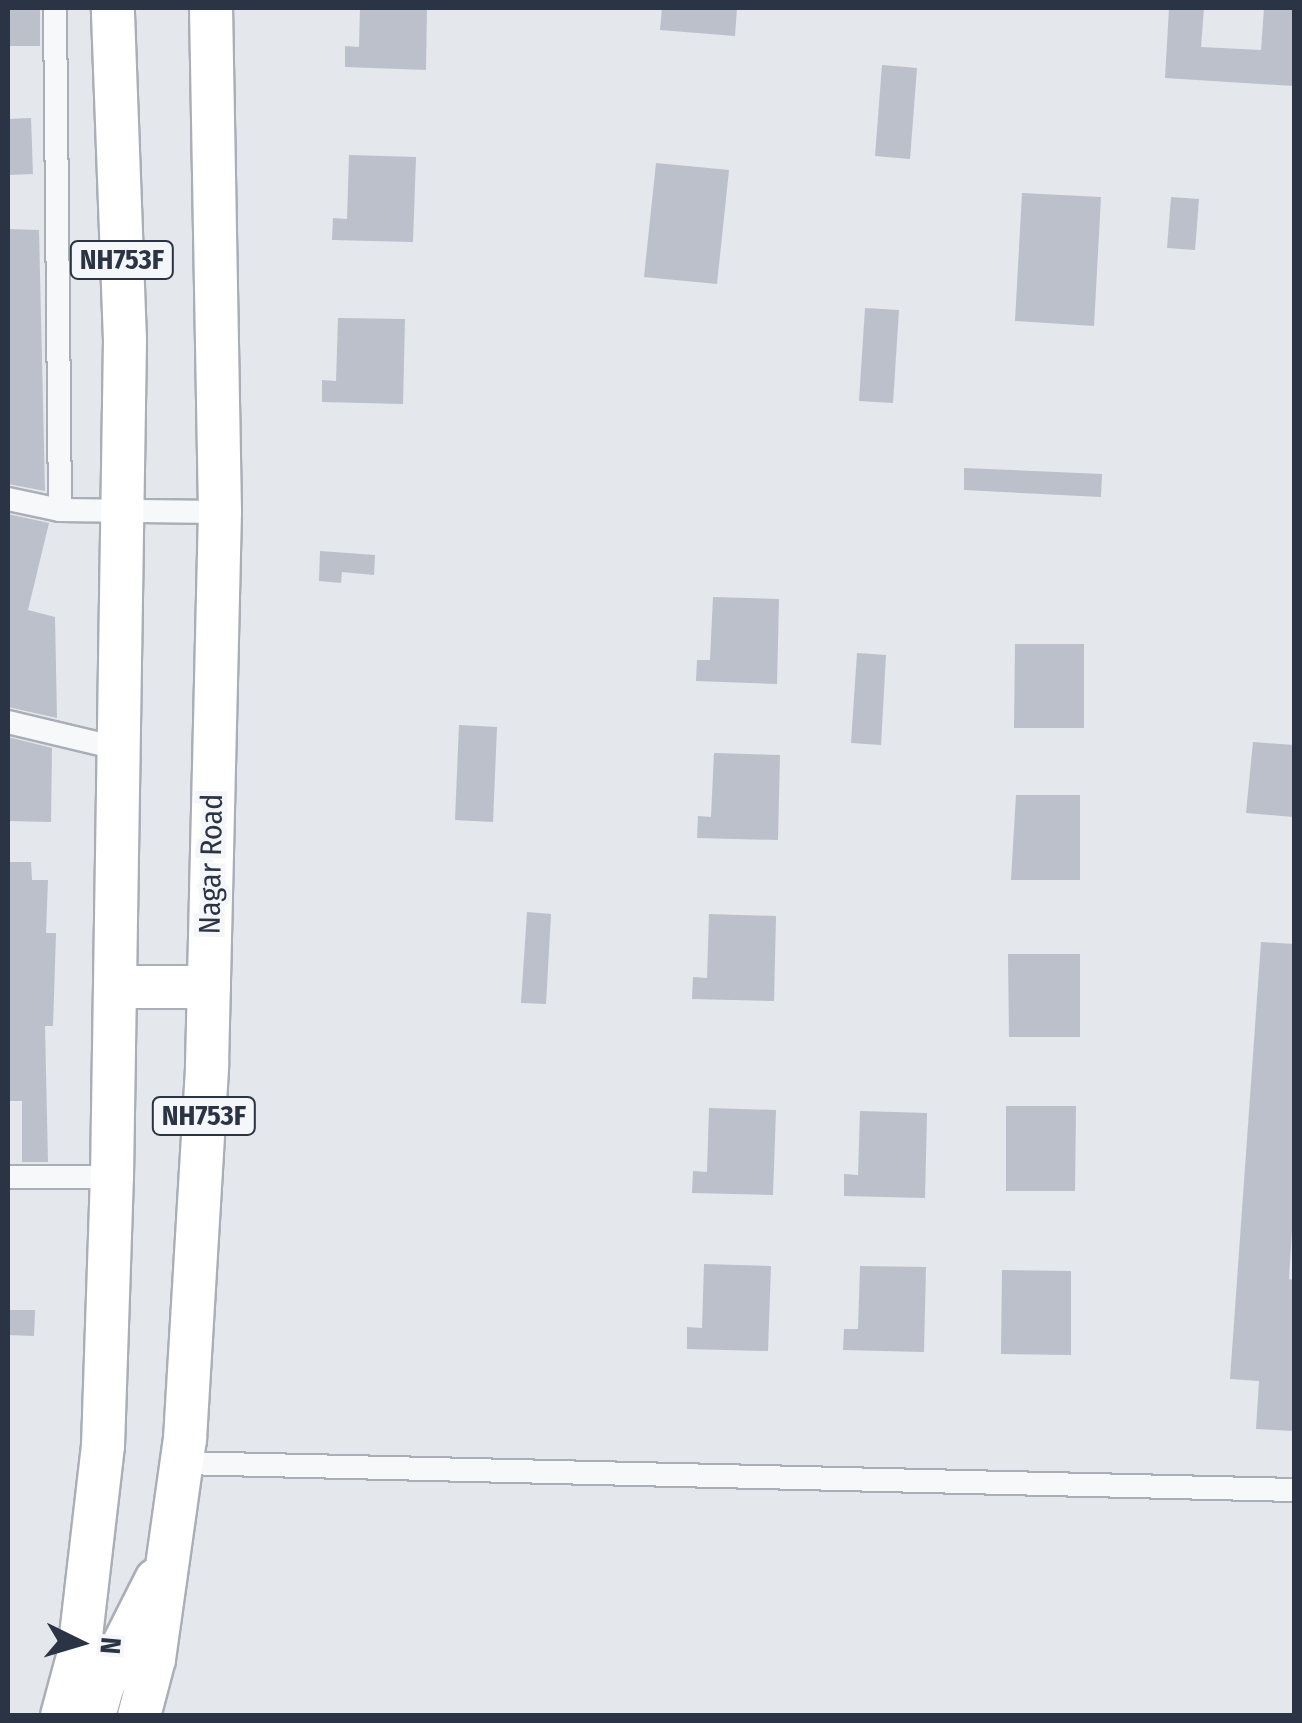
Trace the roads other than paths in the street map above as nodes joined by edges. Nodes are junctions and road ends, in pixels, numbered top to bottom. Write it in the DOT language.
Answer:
graph roads {
  1 [pos="55,8"];
  2 [pos="112,8"];
  3 [pos="211,8"];
  4 [pos="8,499"];
  5 [pos="60,510"];
  6 [pos="220,512"];
  7 [pos="124,513"];
  8 [pos="8,722"];
  9 [pos="121,748"];
  10 [pos="116,987"];
  11 [pos="208,987"];
  12 [pos="8,1177"];
  13 [pos="112,1177"];
  14 [pos="182,1463"];
  15 [pos="1294,1490"];
  16 [pos="167,1564"];
  17 [pos="62,1716"];
  18 [pos="94,1716"];
  19 [pos="140,1716"];
  1 -- 5 [label="street"];
  2 -- 7 [label="highway, NH753F"];
  3 -- 6 [label="highway, Nagar Road / NH753F"];
  4 -- 5 [label="street"];
  5 -- 7 [label="street"];
  6 -- 7 [label="street"];
  6 -- 11 [label="highway, Nagar Road / NH753F"];
  7 -- 9 [label="highway, NH753F"];
  8 -- 9 [label="street"];
  9 -- 10 [label="highway, NH753F"];
  10 -- 11 [label="highway"];
  10 -- 13 [label="highway, NH753F"];
  11 -- 14 [label="highway, Nagar Road / NH753F"];
  12 -- 13 [label="street"];
  13 -- 17 [label="highway, NH753F"];
  14 -- 15 [label="street"];
  14 -- 16 [label="highway, Nagar Road / NH753F"];
  16 -- 18 [label="highway"];
  16 -- 19 [label="highway, Nagar Road / NH753F"];
}
